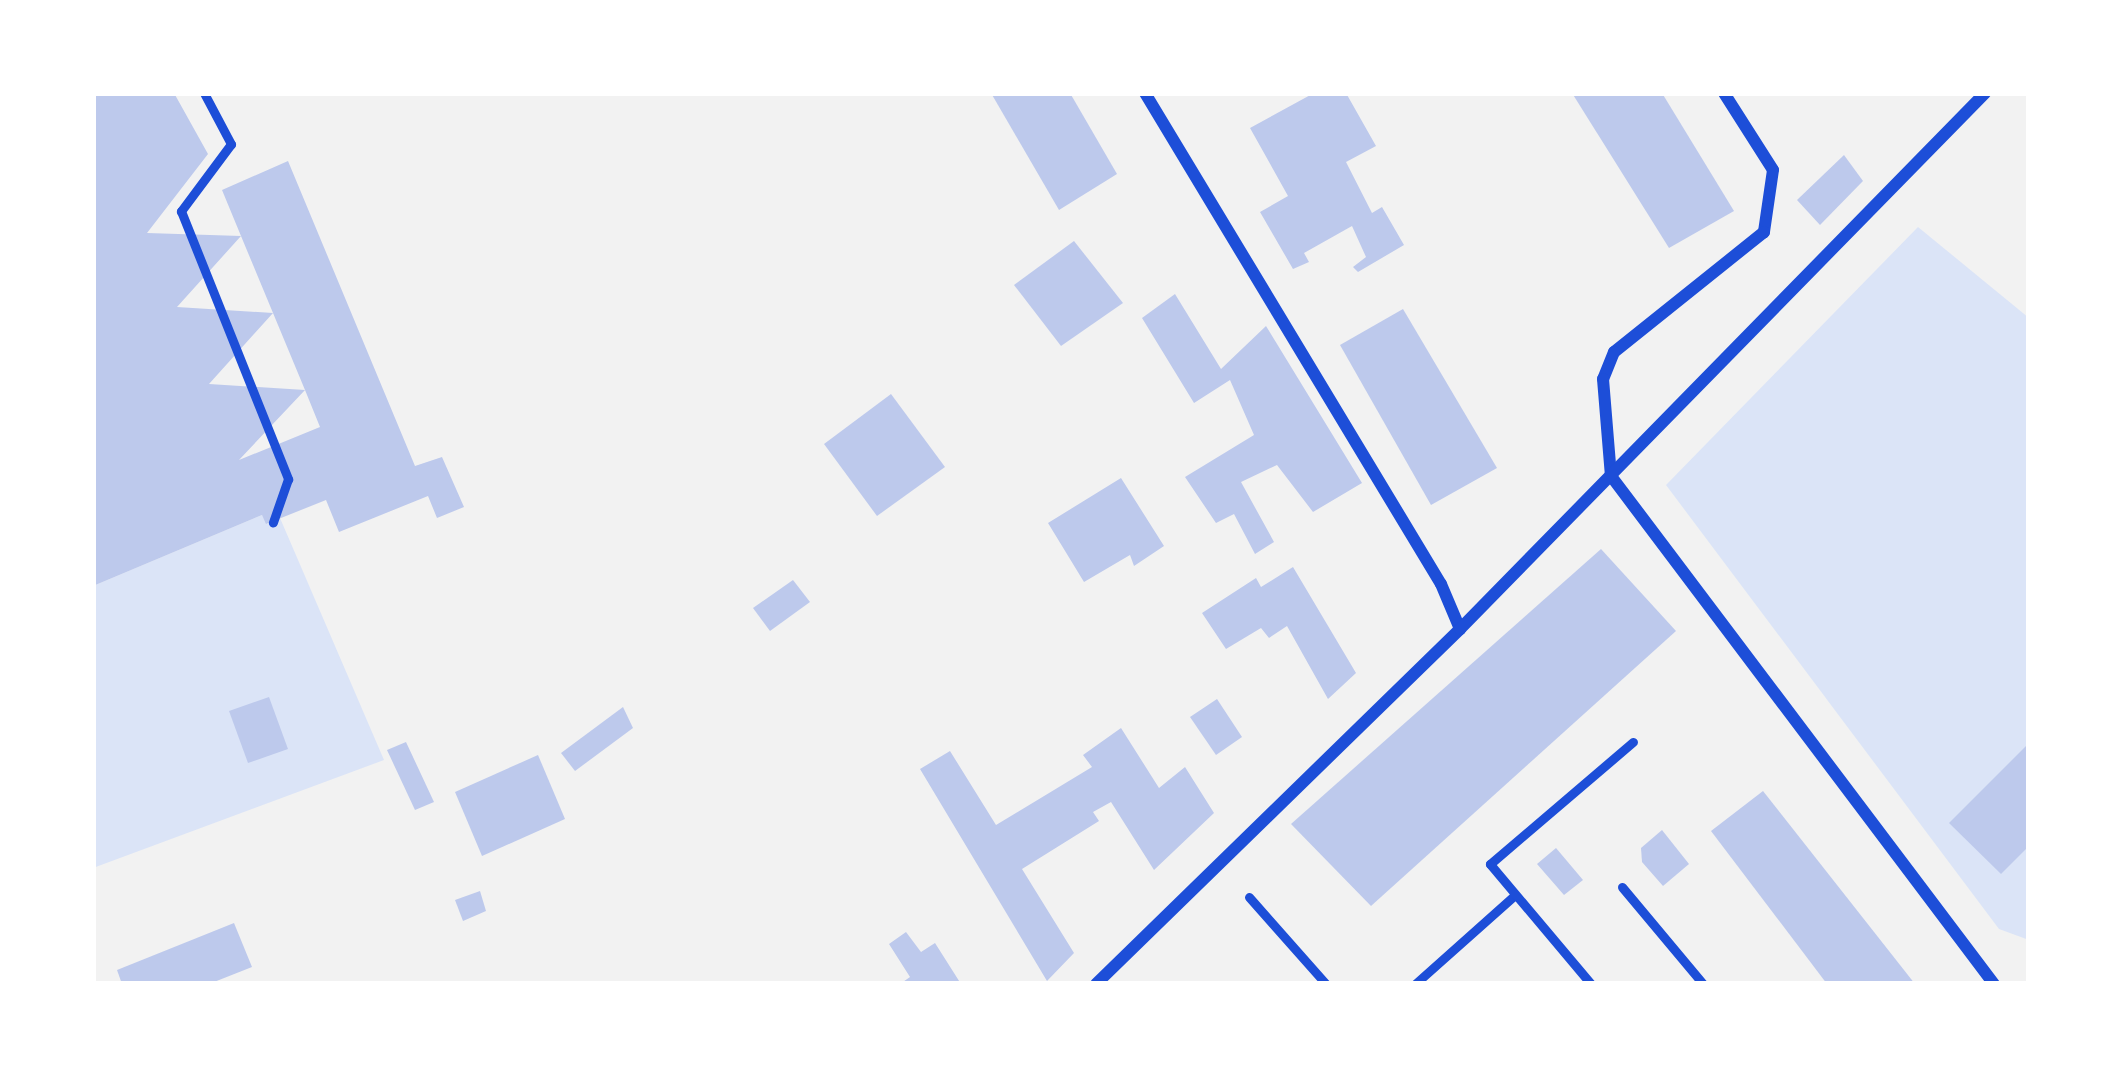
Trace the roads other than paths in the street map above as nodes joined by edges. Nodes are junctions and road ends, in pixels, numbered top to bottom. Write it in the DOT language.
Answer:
graph roads {
  1 [pos="204,93"];
  2 [pos="1145,93"];
  3 [pos="1724,93"];
  4 [pos="1985,93"];
  5 [pos="1611,476"];
  6 [pos="273,522"];
  7 [pos="1460,629"];
  8 [pos="1633,742"];
  9 [pos="1622,887"];
  10 [pos="1515,895"];
  11 [pos="1249,897"];
  12 [pos="1096,984"];
  13 [pos="1326,984"];
  14 [pos="1415,984"];
  15 [pos="1591,984"];
  16 [pos="1703,984"];
  17 [pos="1994,984"];
  1 -- 6 [label="lane"];
  2 -- 7 [label="street"];
  3 -- 5 [label="street"];
  4 -- 5 [label="street"];
  5 -- 7 [label="street"];
  5 -- 17 [label="street"];
  7 -- 12 [label="street"];
  8 -- 10 [label="lane"];
  9 -- 16 [label="lane"];
  10 -- 14 [label="lane"];
  10 -- 15 [label="lane"];
  11 -- 13 [label="lane"];
}
